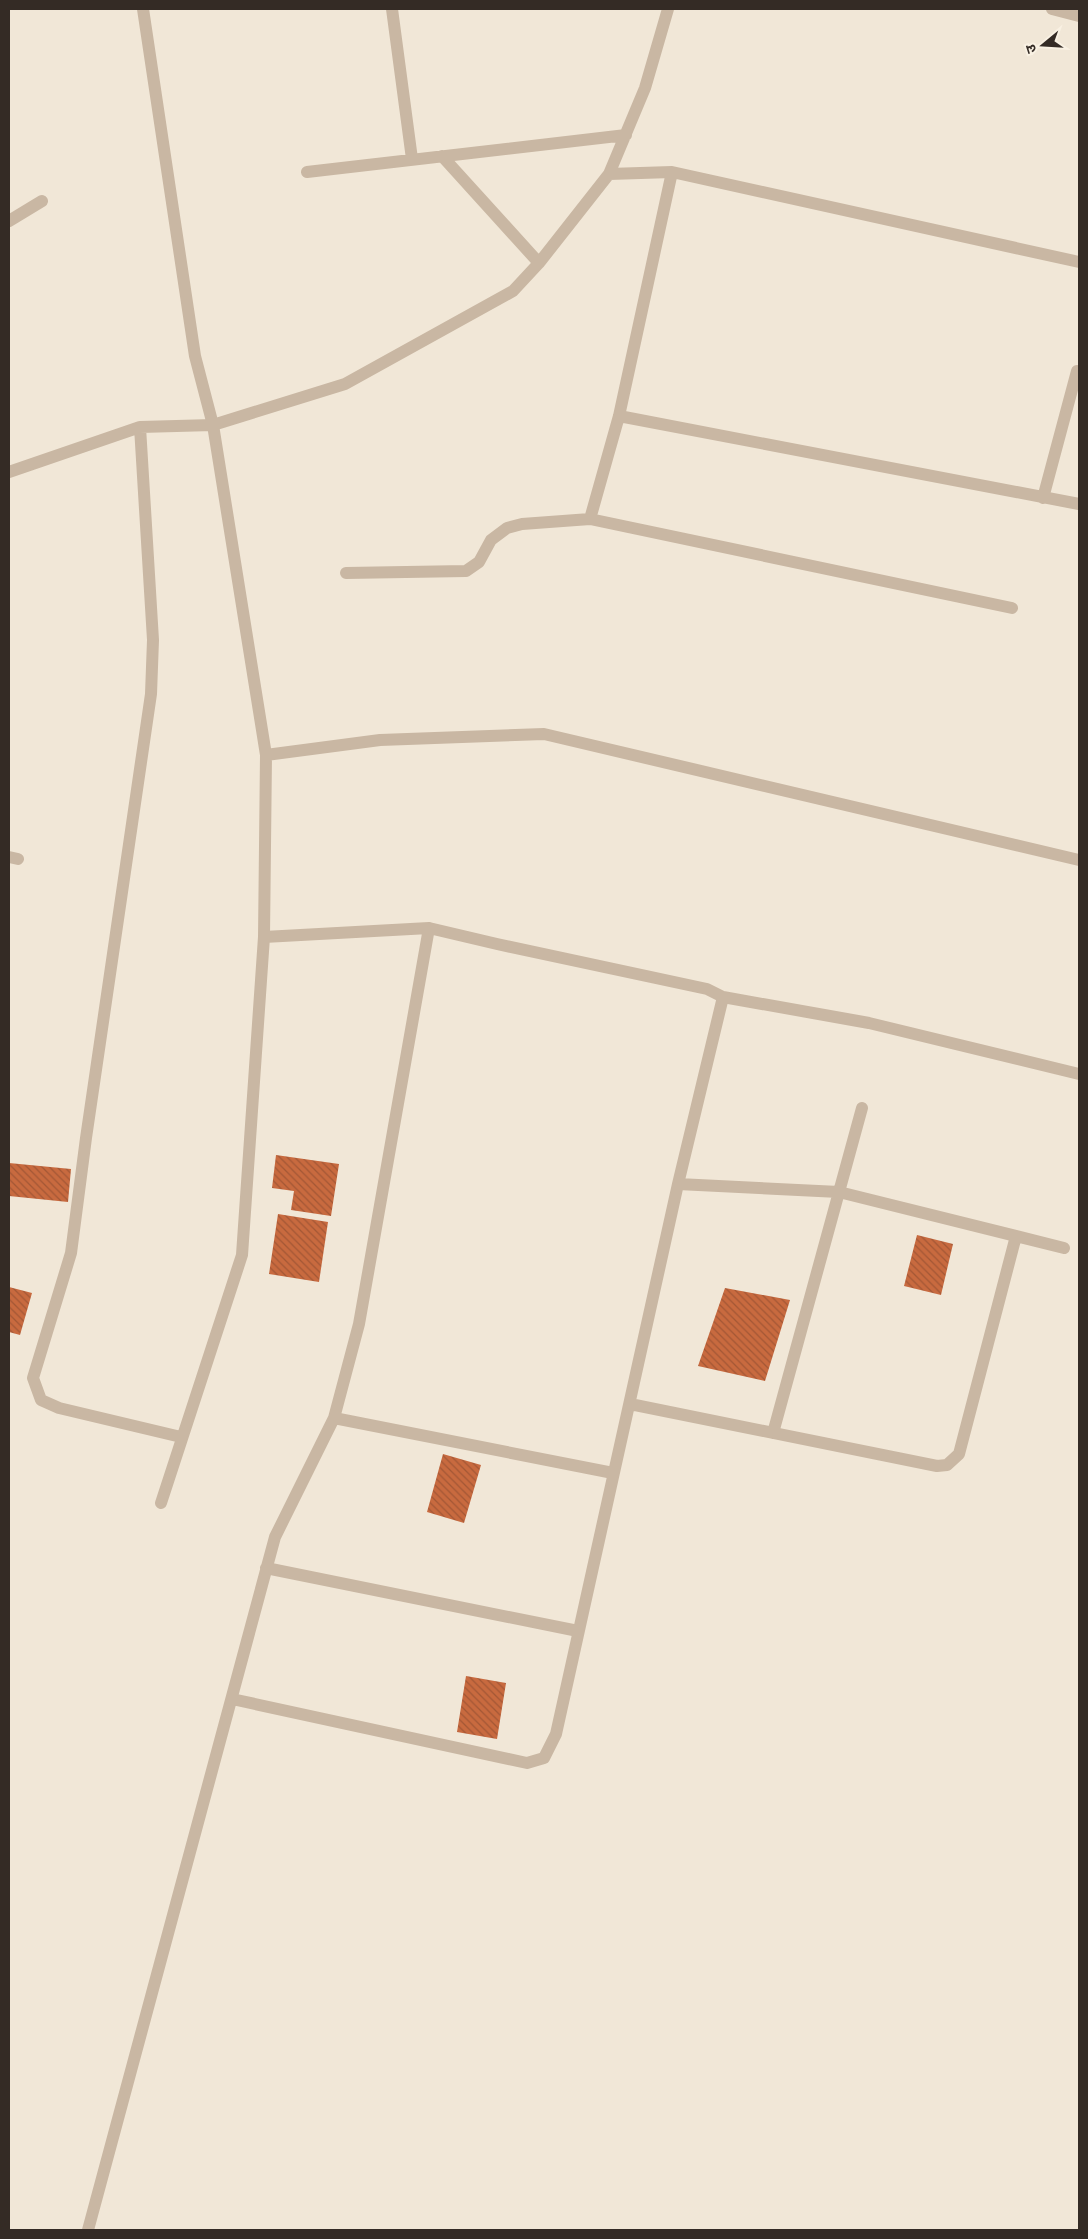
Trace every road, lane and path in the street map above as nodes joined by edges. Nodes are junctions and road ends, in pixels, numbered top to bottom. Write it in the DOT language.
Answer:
graph roads {
  1 [pos="143,9"];
  2 [pos="392,9"];
  3 [pos="668,9"];
  4 [pos="1052,9"];
  5 [pos="1079,16"];
  6 [pos="626,134"];
  7 [pos="442,156"];
  8 [pos="412,160"];
  9 [pos="307,172"];
  10 [pos="672,172"];
  11 [pos="609,174"];
  12 [pos="42,201"];
  13 [pos="9,220"];
  14 [pos="1079,262"];
  15 [pos="539,263"];
  16 [pos="1077,370"];
  17 [pos="619,416"];
  18 [pos="213,426"];
  19 [pos="140,427"];
  20 [pos="9,472"];
  21 [pos="1044,498"];
  22 [pos="1079,504"];
  23 [pos="590,519"];
  24 [pos="346,574"];
  25 [pos="1012,608"];
  26 [pos="266,755"];
  27 [pos="1079,860"];
  28 [pos="429,928"];
  29 [pos="264,937"];
  30 [pos="723,997"];
  31 [pos="1079,1074"];
  32 [pos="862,1108"];
  33 [pos="678,1184"];
  34 [pos="839,1192"];
  35 [pos="1016,1236"];
  36 [pos="1064,1248"];
  37 [pos="630,1404"];
  38 [pos="334,1418"];
  39 [pos="773,1433"];
  40 [pos="181,1436"];
  41 [pos="613,1473"];
  42 [pos="161,1503"];
  43 [pos="266,1568"];
  44 [pos="578,1631"];
  45 [pos="232,1699"];
  46 [pos="88,2230"];
  1 -- 18 [label="street"];
  2 -- 8 [label="street"];
  3 -- 6 [label="street"];
  4 -- 5 [label="street"];
  6 -- 7 [label="street"];
  6 -- 11 [label="street"];
  7 -- 8 [label="street"];
  7 -- 15 [label="street"];
  8 -- 9 [label="street"];
  10 -- 11 [label="street"];
  10 -- 14 [label="street"];
  10 -- 17 [label="street"];
  11 -- 15 [label="street"];
  12 -- 13 [label="street"];
  15 -- 18 [label="street"];
  16 -- 21 [label="street"];
  17 -- 21 [label="street"];
  17 -- 23 [label="street"];
  18 -- 19 [label="street"];
  18 -- 26 [label="street"];
  19 -- 20 [label="street"];
  19 -- 40 [label="street"];
  21 -- 22 [label="street"];
  23 -- 24 [label="street"];
  23 -- 25 [label="street"];
  26 -- 27 [label="street"];
  26 -- 29 [label="street"];
  28 -- 29 [label="street"];
  28 -- 30 [label="street"];
  28 -- 38 [label="street"];
  29 -- 40 [label="street"];
  30 -- 31 [label="street"];
  30 -- 33 [label="street"];
  32 -- 34 [label="street"];
  33 -- 34 [label="street"];
  33 -- 37 [label="street"];
  34 -- 35 [label="street"];
  34 -- 39 [label="street"];
  35 -- 36 [label="street"];
  35 -- 39 [label="street"];
  37 -- 39 [label="street"];
  37 -- 41 [label="street"];
  38 -- 41 [label="street"];
  38 -- 43 [label="street"];
  40 -- 42 [label="street"];
  41 -- 44 [label="street"];
  43 -- 44 [label="street"];
  43 -- 45 [label="street"];
  44 -- 45 [label="street"];
  45 -- 46 [label="street"];
}
